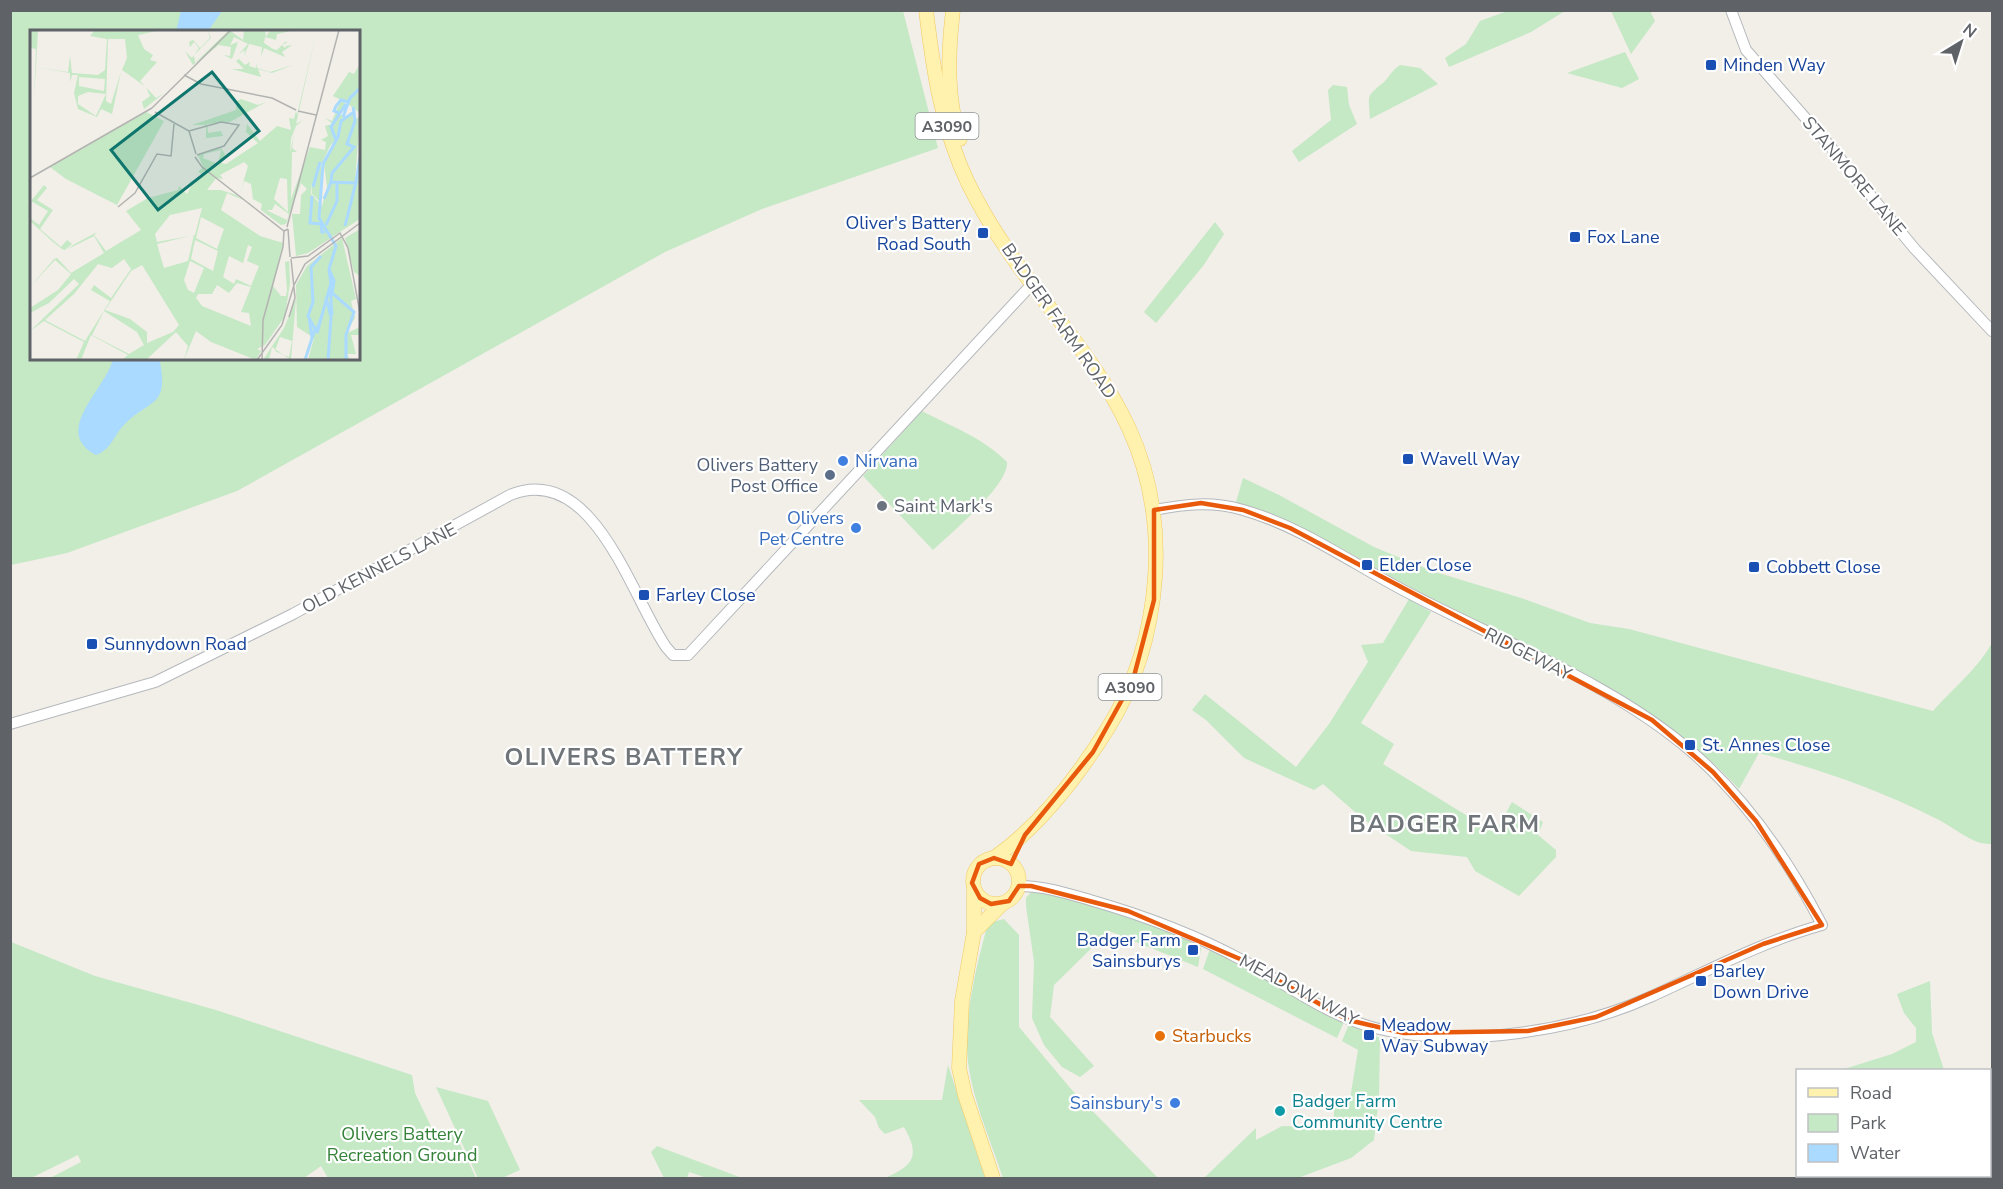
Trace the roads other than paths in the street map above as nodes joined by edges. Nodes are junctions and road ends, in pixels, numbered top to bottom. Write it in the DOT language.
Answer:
graph roads {
  1 [pos="926,10"];
  2 [pos="953,10"];
  3 [pos="1731,10"];
  4 [pos="996,232"];
  5 [pos="1033,284"];
  6 [pos="1992,331"];
  7 [pos="1154,510"];
  8 [pos="10,724"];
  9 [pos="1025,835"];
  10 [pos="994,858"];
  11 [pos="1011,864"];
  12 [pos="1019,886"];
  13 [pos="974,891"];
  14 [pos="1002,904"];
  15 [pos="1822,925"];
  16 [pos="974,932"];
  17 [pos="993,1179"];
  1 -- 4 [label="main road, BADGER FARM ROAD / A3090"];
  2 -- 4 [label="main road, BADGER FARM ROAD / A3090"];
  3 -- 6 [label="street, STANMORE LANE"];
  4 -- 5 [label="main road, BADGER FARM ROAD / A3090"];
  5 -- 7 [label="main road, BADGER FARM ROAD / A3090"];
  5 -- 8 [label="street, OLD KENNELS LANE"];
  7 -- 9 [label="main road, BADGER FARM ROAD / A3090"];
  7 -- 15 [label="street, RIDGEWAY"];
  9 -- 10 [label="main road, BADGER FARM ROAD / A3090"];
  9 -- 11 [label="main road, BADGER FARM ROAD / A3090"];
  10 -- 11 [label="main road"];
  10 -- 13 [label="main road"];
  11 -- 12 [label="main road"];
  12 -- 14 [label="main road"];
  12 -- 15 [label="street, MEADOW WAY"];
  13 -- 14 [label="main road"];
  13 -- 16 [label="main road"];
  14 -- 16 [label="main road"];
  16 -- 17 [label="main road"];
}
